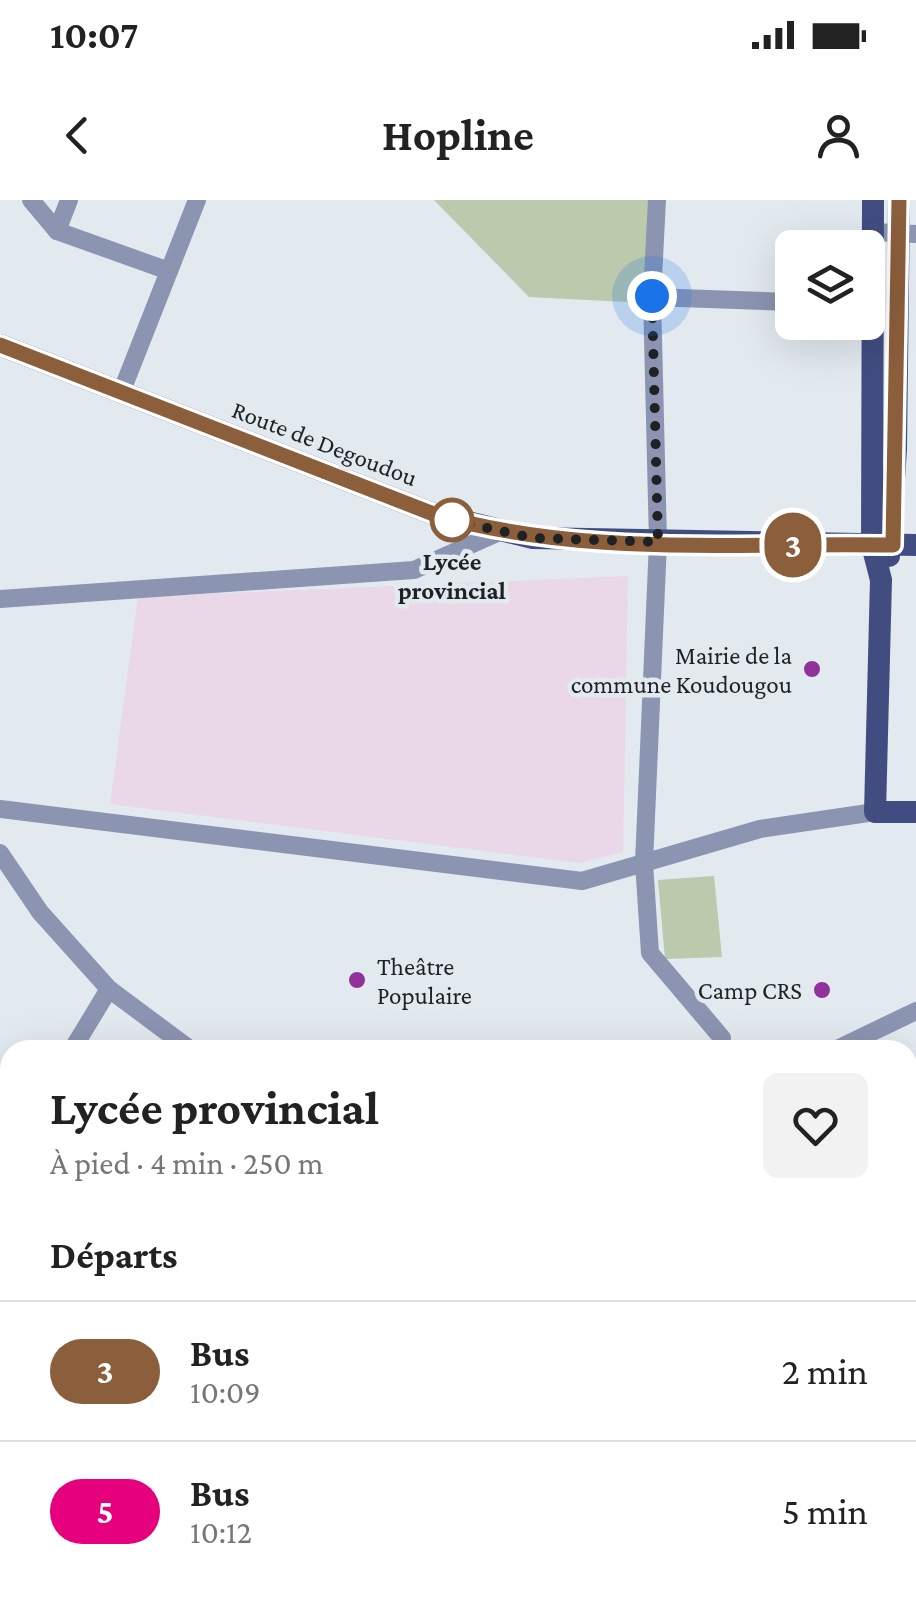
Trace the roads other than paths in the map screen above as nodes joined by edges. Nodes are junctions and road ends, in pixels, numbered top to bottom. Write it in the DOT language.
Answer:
graph roads {
  1 [pos="31,200"];
  2 [pos="69,200"];
  3 [pos="196,200"];
  4 [pos="658,200"];
  5 [pos="873,200"];
  6 [pos="899,200"];
  7 [pos="872,230"];
  8 [pos="57,231"];
  9 [pos="907,234"];
  10 [pos="169,271"];
  11 [pos="652,296"];
  12 [pos="775,301"];
  13 [pos="873,340"];
  14 [pos="0,345"];
  15 [pos="121,393"];
  16 [pos="498,533"];
  17 [pos="658,542"];
  18 [pos="891,545"];
  19 [pos="0,599"];
  20 [pos="0,809"];
  21 [pos="875,812"];
  22 [pos="916,812"];
  23 [pos="0,853"];
  24 [pos="644,863"];
  25 [pos="109,989"];
  26 [pos="916,1011"];
  27 [pos="722,1038"];
  28 [pos="78,1040"];
  29 [pos="178,1040"];
  30 [pos="856,1040"];
  1 -- 8 [label="street"];
  2 -- 8 [label="street"];
  3 -- 10 [label="street"];
  4 -- 11 [label="street"];
  5 -- 7 [label="main road"];
  6 -- 9 [label="main road"];
  8 -- 10 [label="street"];
  9 -- 18 [label="main road"];
  10 -- 15 [label="street"];
  11 -- 12 [label="street"];
  11 -- 17 [label="street"];
  13 -- 18 [label="main road"];
  14 -- 15 [label="main road, Route de Degoudou"];
  15 -- 16 [label="main road, Route de Degoudou"];
  16 -- 17 [label="main road, Route de Degoudou"];
  16 -- 19 [label="street"];
  17 -- 18 [label="main road, Route de Degoudou"];
  17 -- 24 [label="street"];
  18 -- 21 [label="main road"];
  20 -- 24 [label="street"];
  21 -- 22 [label="main road"];
  21 -- 24 [label="street"];
  23 -- 25 [label="street"];
  24 -- 27 [label="street"];
  25 -- 28 [label="street"];
  25 -- 29 [label="street"];
  26 -- 30 [label="street"];
}
